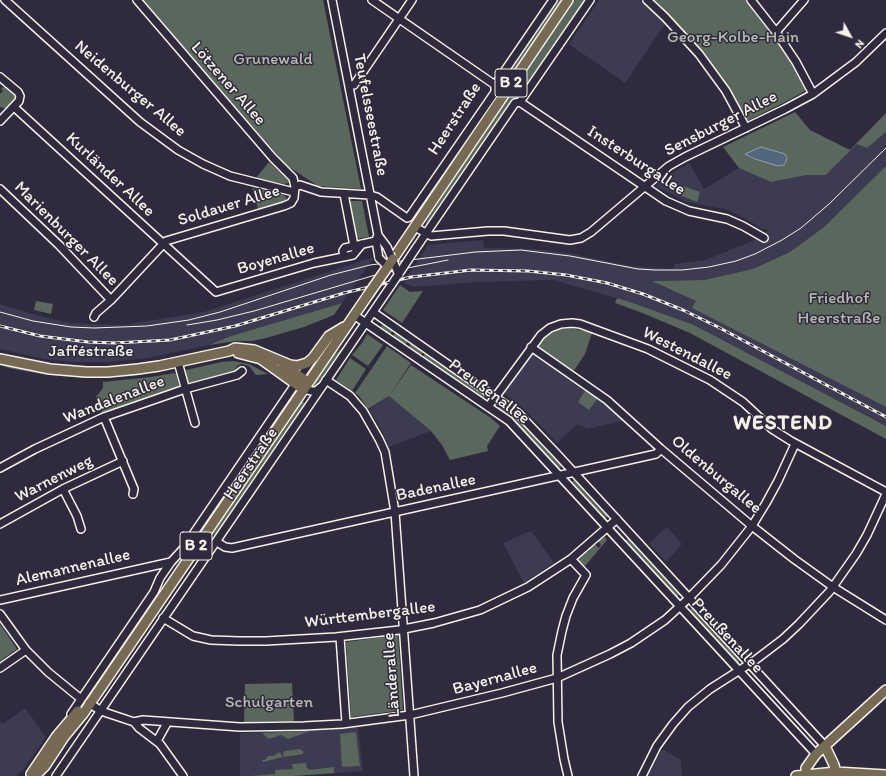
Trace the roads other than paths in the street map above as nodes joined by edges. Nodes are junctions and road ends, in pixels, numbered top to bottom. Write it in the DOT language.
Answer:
graph roads {
  1 [pos="5,0"];
  2 [pos="137,0"];
  3 [pos="332,0"];
  4 [pos="372,0"];
  5 [pos="412,0"];
  6 [pos="553,0"];
  7 [pos="568,0"];
  8 [pos="590,0"];
  9 [pos="647,0"];
  10 [pos="751,0"];
  11 [pos="804,0"];
  12 [pos="400,19"];
  13 [pos="776,32"];
  14 [pos="886,33"];
  15 [pos="0,77"];
  16 [pos="495,85"];
  17 [pos="349,86"];
  18 [pos="813,94"];
  19 [pos="520,102"];
  20 [pos="14,106"];
  21 [pos="0,109"];
  22 [pos="6,115"];
  23 [pos="0,121"];
  24 [pos="746,128"];
  25 [pos="644,187"];
  26 [pos="0,189"];
  27 [pos="295,190"];
  28 [pos="344,194"];
  29 [pos="370,195"];
  30 [pos="415,227"];
  31 [pos="428,235"];
  32 [pos="377,238"];
  33 [pos="764,238"];
  34 [pos="163,244"];
  35 [pos="358,245"];
  36 [pos="394,255"];
  37 [pos="388,267"];
  38 [pos="399,275"];
  39 [pos="216,292"];
  40 [pos="111,300"];
  41 [pos="373,312"];
  42 [pos="354,315"];
  43 [pos="94,317"];
  44 [pos="365,323"];
  45 [pos="347,325"];
  46 [pos="531,347"];
  47 [pos="229,350"];
  48 [pos="313,358"];
  49 [pos="0,359"];
  50 [pos="277,360"];
  51 [pos="178,362"];
  52 [pos="242,371"];
  53 [pos="326,380"];
  54 [pos="302,383"];
  55 [pos="321,387"];
  56 [pos="185,389"];
  57 [pos="496,396"];
  58 [pos="488,407"];
  59 [pos="104,417"];
  60 [pos="195,423"];
  61 [pos="795,444"];
  62 [pos="661,449"];
  63 [pos="123,461"];
  64 [pos="0,468"];
  65 [pos="574,472"];
  66 [pos="559,476"];
  67 [pos="64,488"];
  68 [pos="886,493"];
  69 [pos="133,494"];
  70 [pos="395,512"];
  71 [pos="616,519"];
  72 [pos="0,524"];
  73 [pos="752,526"];
  74 [pos="607,527"];
  75 [pos="81,528"];
  76 [pos="626,529"];
  77 [pos="616,537"];
  78 [pos="217,542"];
  79 [pos="571,559"];
  80 [pos="171,562"];
  81 [pos="152,566"];
  82 [pos="160,578"];
  83 [pos="833,587"];
  84 [pos="689,598"];
  85 [pos="0,600"];
  86 [pos="679,606"];
  87 [pos="0,614"];
  88 [pos="163,618"];
  89 [pos="886,620"];
  90 [pos="404,629"];
  91 [pos="340,637"];
  92 [pos="26,650"];
  93 [pos="750,664"];
  94 [pos="0,668"];
  95 [pos="739,671"];
  96 [pos="557,678"];
  97 [pos="886,690"];
  98 [pos="85,701"];
  99 [pos="101,711"];
  100 [pos="410,714"];
  101 [pos="134,722"];
  102 [pos="167,723"];
  103 [pos="346,723"];
  104 [pos="157,741"];
  105 [pos="825,746"];
  106 [pos="816,754"];
  107 [pos="45,766"];
  108 [pos="836,774"];
  109 [pos="886,775"];
  110 [pos="30,776"];
  111 [pos="35,776"];
  112 [pos="40,776"];
  113 [pos="56,776"];
  114 [pos="183,776"];
  115 [pos="414,776"];
  116 [pos="568,776"];
  117 [pos="642,776"];
  118 [pos="802,776"];
  1 -- 27 [label="street, Neidenburger Allee"];
  2 -- 27 [label="street, Lötzener Allee"];
  3 -- 17 [label="street, Teufelsseestraße"];
  4 -- 12 [label="street"];
  5 -- 12 [label="street"];
  6 -- 16 [label="street, Heerstraße"];
  7 -- 30 [label="main road, Heerstraße / B 2"];
  8 -- 19 [label="street, Heerstraße"];
  9 -- 24 [label="street"];
  10 -- 13 [label="street"];
  11 -- 13 [label="street"];
  12 -- 16 [label="street"];
  12 -- 17 [label="street"];
  13 -- 18 [label="street"];
  14 -- 18 [label="street, Sensburger Allee"];
  15 -- 20 [label="street"];
  16 -- 29 [label="street, Heerstraße"];
  17 -- 29 [label="street, Teufelsseestraße"];
  18 -- 24 [label="street, Sensburger Allee"];
  19 -- 25 [label="street, Insterburgallee"];
  19 -- 31 [label="street, Heerstraße"];
  20 -- 22 [label="street"];
  20 -- 34 [label="street, Kurländer Allee"];
  21 -- 22 [label="street"];
  22 -- 23 [label="street"];
  24 -- 25 [label="street, Sensburger Allee"];
  25 -- 31 [label="street, Sensburger Allee"];
  25 -- 33 [label="street, Insterburgallee"];
  26 -- 40 [label="street, Marienburger Allee"];
  27 -- 28 [label="street, Soldauer Allee"];
  27 -- 34 [label="street, Soldauer Allee"];
  28 -- 29 [label="street, Soldauer Allee"];
  28 -- 35 [label="street"];
  29 -- 32 [label="street, Teufelsseestraße"];
  30 -- 31 [label="street"];
  30 -- 36 [label="main road, Heerstraße / B 2"];
  31 -- 38 [label="street, Heerstraße, bridge"];
  32 -- 35 [label="street, Boyenallee"];
  32 -- 36 [label="street, Teufelsseestraße"];
  32 -- 37 [label="street, Teufelsseestraße, bridge"];
  34 -- 39 [label="street, Kurländer Allee"];
  34 -- 40 [label="street, Soldauer Allee"];
  35 -- 39 [label="street, Boyenallee"];
  36 -- 37 [label="main road, Heerstraße / B 2, bridge"];
  36 -- 38 [label="street, Teufelsseestraße, bridge"];
  37 -- 42 [label="main road, Heerstraße / B 2, bridge"];
  38 -- 41 [label="street, Heerstraße, bridge"];
  40 -- 43 [label="street, Soldauer Allee"];
  41 -- 44 [label="street, Heerstraße"];
  41 -- 57 [label="street, Preußenallee"];
  42 -- 44 [label="street, Preußenallee"];
  42 -- 45 [label="main road, Heerstraße / B 2"];
  44 -- 53 [label="street, Heerstraße"];
  44 -- 58 [label="street, Preußenallee"];
  45 -- 48 [label="main road, Heerstraße"];
  45 -- 54 [label="main road, Heerstraße / B 2"];
  46 -- 57 [label="street, Westendallee"];
  46 -- 61 [label="street, Westendallee"];
  46 -- 62 [label="street, Oldenburgallee"];
  47 -- 50 [label="main road, Jafféstraße"];
  47 -- 51 [label="main road, Jafféstraße"];
  47 -- 54 [label="main road, Jafféstraße"];
  48 -- 50 [label="main road, Jafféstraße"];
  48 -- 54 [label="street, Heerstraße"];
  49 -- 51 [label="main road, Jafféstraße"];
  50 -- 54 [label="main road, Jafféstraße"];
  51 -- 56 [label="street"];
  52 -- 56 [label="street, Wandalenallee"];
  53 -- 55 [label="street, Heerstraße"];
  53 -- 70 [label="street, Länderallee"];
  54 -- 55 [label="street"];
  54 -- 80 [label="street, Heerstraße"];
  54 -- 98 [label="main road, Heerstraße / B 2"];
  55 -- 78 [label="street, Heerstraße"];
  56 -- 59 [label="street, Wandalenallee"];
  56 -- 60 [label="street"];
  57 -- 58 [label="street, Westendallee"];
  57 -- 65 [label="street, Preußenallee"];
  58 -- 66 [label="street, Preußenallee"];
  59 -- 63 [label="street"];
  59 -- 64 [label="street, Wandalenallee"];
  61 -- 68 [label="street, Westendallee"];
  61 -- 73 [label="street, Bayernallee"];
  62 -- 65 [label="street, Badenallee"];
  62 -- 73 [label="street, Oldenburgallee"];
  63 -- 67 [label="street, Warnenweg"];
  63 -- 69 [label="street"];
  65 -- 66 [label="street, Badenallee"];
  65 -- 71 [label="street, Preußenallee"];
  66 -- 70 [label="street, Badenallee"];
  66 -- 74 [label="street, Preußenallee"];
  67 -- 72 [label="street, Warnenweg"];
  67 -- 75 [label="street"];
  68 -- 83 [label="street"];
  70 -- 78 [label="street, Badenallee"];
  70 -- 90 [label="street, Länderallee"];
  71 -- 74 [label="street"];
  71 -- 76 [label="street, Preußenallee"];
  73 -- 83 [label="street, Oldenburgallee"];
  73 -- 84 [label="street, Bayernallee"];
  74 -- 77 [label="street, Preußenallee"];
  74 -- 79 [label="street, Württembergallee"];
  76 -- 77 [label="street"];
  76 -- 84 [label="street, Preußenallee"];
  77 -- 86 [label="street, Preußenallee"];
  78 -- 88 [label="street, Heerstraße"];
  79 -- 90 [label="street, Württembergallee"];
  79 -- 96 [label="street"];
  80 -- 81 [label="street, Alemannenallee"];
  80 -- 82 [label="street, Heerstraße"];
  81 -- 82 [label="street, Alemannenallee"];
  81 -- 85 [label="street, Alemannenallee"];
  82 -- 98 [label="street, Heerstraße"];
  83 -- 89 [label="street, Oldenburgallee"];
  83 -- 93 [label="street"];
  84 -- 86 [label="street, Bayernallee"];
  84 -- 93 [label="street, Preußenallee"];
  86 -- 95 [label="street, Preußenallee"];
  86 -- 96 [label="street, Bayernallee"];
  87 -- 92 [label="street"];
  88 -- 91 [label="street, Württembergallee"];
  88 -- 99 [label="street, Heerstraße"];
  90 -- 91 [label="street, Württembergallee"];
  90 -- 100 [label="street, Länderallee"];
  91 -- 103 [label="street"];
  92 -- 94 [label="street"];
  92 -- 98 [label="street"];
  93 -- 95 [label="street"];
  93 -- 105 [label="street, Preußenallee"];
  95 -- 106 [label="street, Preußenallee"];
  95 -- 117 [label="street"];
  96 -- 100 [label="street, Bayernallee"];
  96 -- 116 [label="street"];
  97 -- 105 [label="main road"];
  98 -- 99 [label="street"];
  98 -- 107 [label="main road, Heerstraße / B 2"];
  98 -- 110 [label="main road, Heerstraße / B 2"];
  99 -- 101 [label="street, Bayernallee"];
  99 -- 113 [label="street, Heerstraße"];
  100 -- 103 [label="street, Bayernallee"];
  100 -- 115 [label="street, Länderallee"];
  101 -- 102 [label="street, Bayernallee"];
  101 -- 104 [label="street"];
  102 -- 103 [label="street, Bayernallee"];
  102 -- 104 [label="street"];
  104 -- 114 [label="street"];
  105 -- 106 [label="main road"];
  105 -- 108 [label="main road"];
  106 -- 118 [label="main road"];
  107 -- 111 [label="main road, Heerstraße / B 2"];
  107 -- 112 [label="main road, Heerstraße / B 2"];
  108 -- 109 [label="main road"];
  108 -- 118 [label="main road"];
}
